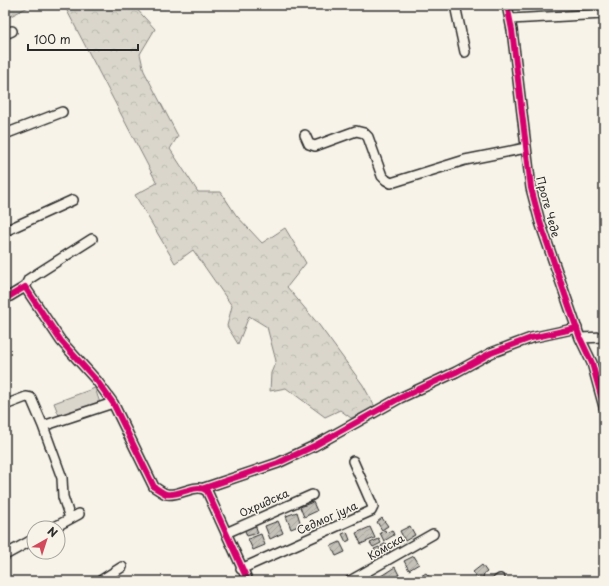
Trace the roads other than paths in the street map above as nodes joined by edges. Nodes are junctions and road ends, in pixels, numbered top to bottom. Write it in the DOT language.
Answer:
graph roads {
  1 [pos="455,5"];
  2 [pos="508,5"];
  3 [pos="604,14"];
  4 [pos="510,19"];
  5 [pos="465,52"];
  6 [pos="62,112"];
  7 [pos="5,134"];
  8 [pos="305,135"];
  9 [pos="526,148"];
  10 [pos="73,200"];
  11 [pos="5,232"];
  12 [pos="92,238"];
  13 [pos="25,287"];
  14 [pos="5,299"];
  15 [pos="577,328"];
  16 [pos="604,337"];
  17 [pos="580,338"];
  18 [pos="113,403"];
  19 [pos="5,405"];
  20 [pos="604,407"];
  21 [pos="43,426"];
  22 [pos="353,461"];
  23 [pos="204,488"];
  24 [pos="312,494"];
  25 [pos="66,521"];
  26 [pos="226,533"];
  27 [pos="433,534"];
  28 [pos="26,543"];
  29 [pos="5,555"];
  30 [pos="122,567"];
  31 [pos="241,568"];
  32 [pos="246,580"];
  33 [pos="100,581"];
  34 [pos="350,581"];
  1 -- 5 [label="street"];
  2 -- 4 [label="street, Проте Чеде"];
  3 -- 4 [label="street"];
  4 -- 9 [label="street, Проте Чеде"];
  6 -- 7 [label="street"];
  8 -- 9 [label="street"];
  9 -- 15 [label="street, Проте Чеде"];
  10 -- 11 [label="street"];
  12 -- 13 [label="street"];
  13 -- 14 [label="street"];
  13 -- 18 [label="street"];
  15 -- 17 [label="street, Проте Чеде"];
  15 -- 23 [label="street"];
  16 -- 17 [label="street"];
  17 -- 20 [label="street, Проте Чеде"];
  18 -- 21 [label="street"];
  18 -- 23 [label="street"];
  19 -- 21 [label="street"];
  21 -- 25 [label="street"];
  22 -- 31 [label="street, Седмог јула"];
  23 -- 26 [label="street"];
  24 -- 26 [label="street, Охридска"];
  26 -- 31 [label="street"];
  27 -- 34 [label="street, Комска"];
  28 -- 29 [label="street"];
  30 -- 33 [label="street"];
  31 -- 32 [label="street"];
}
